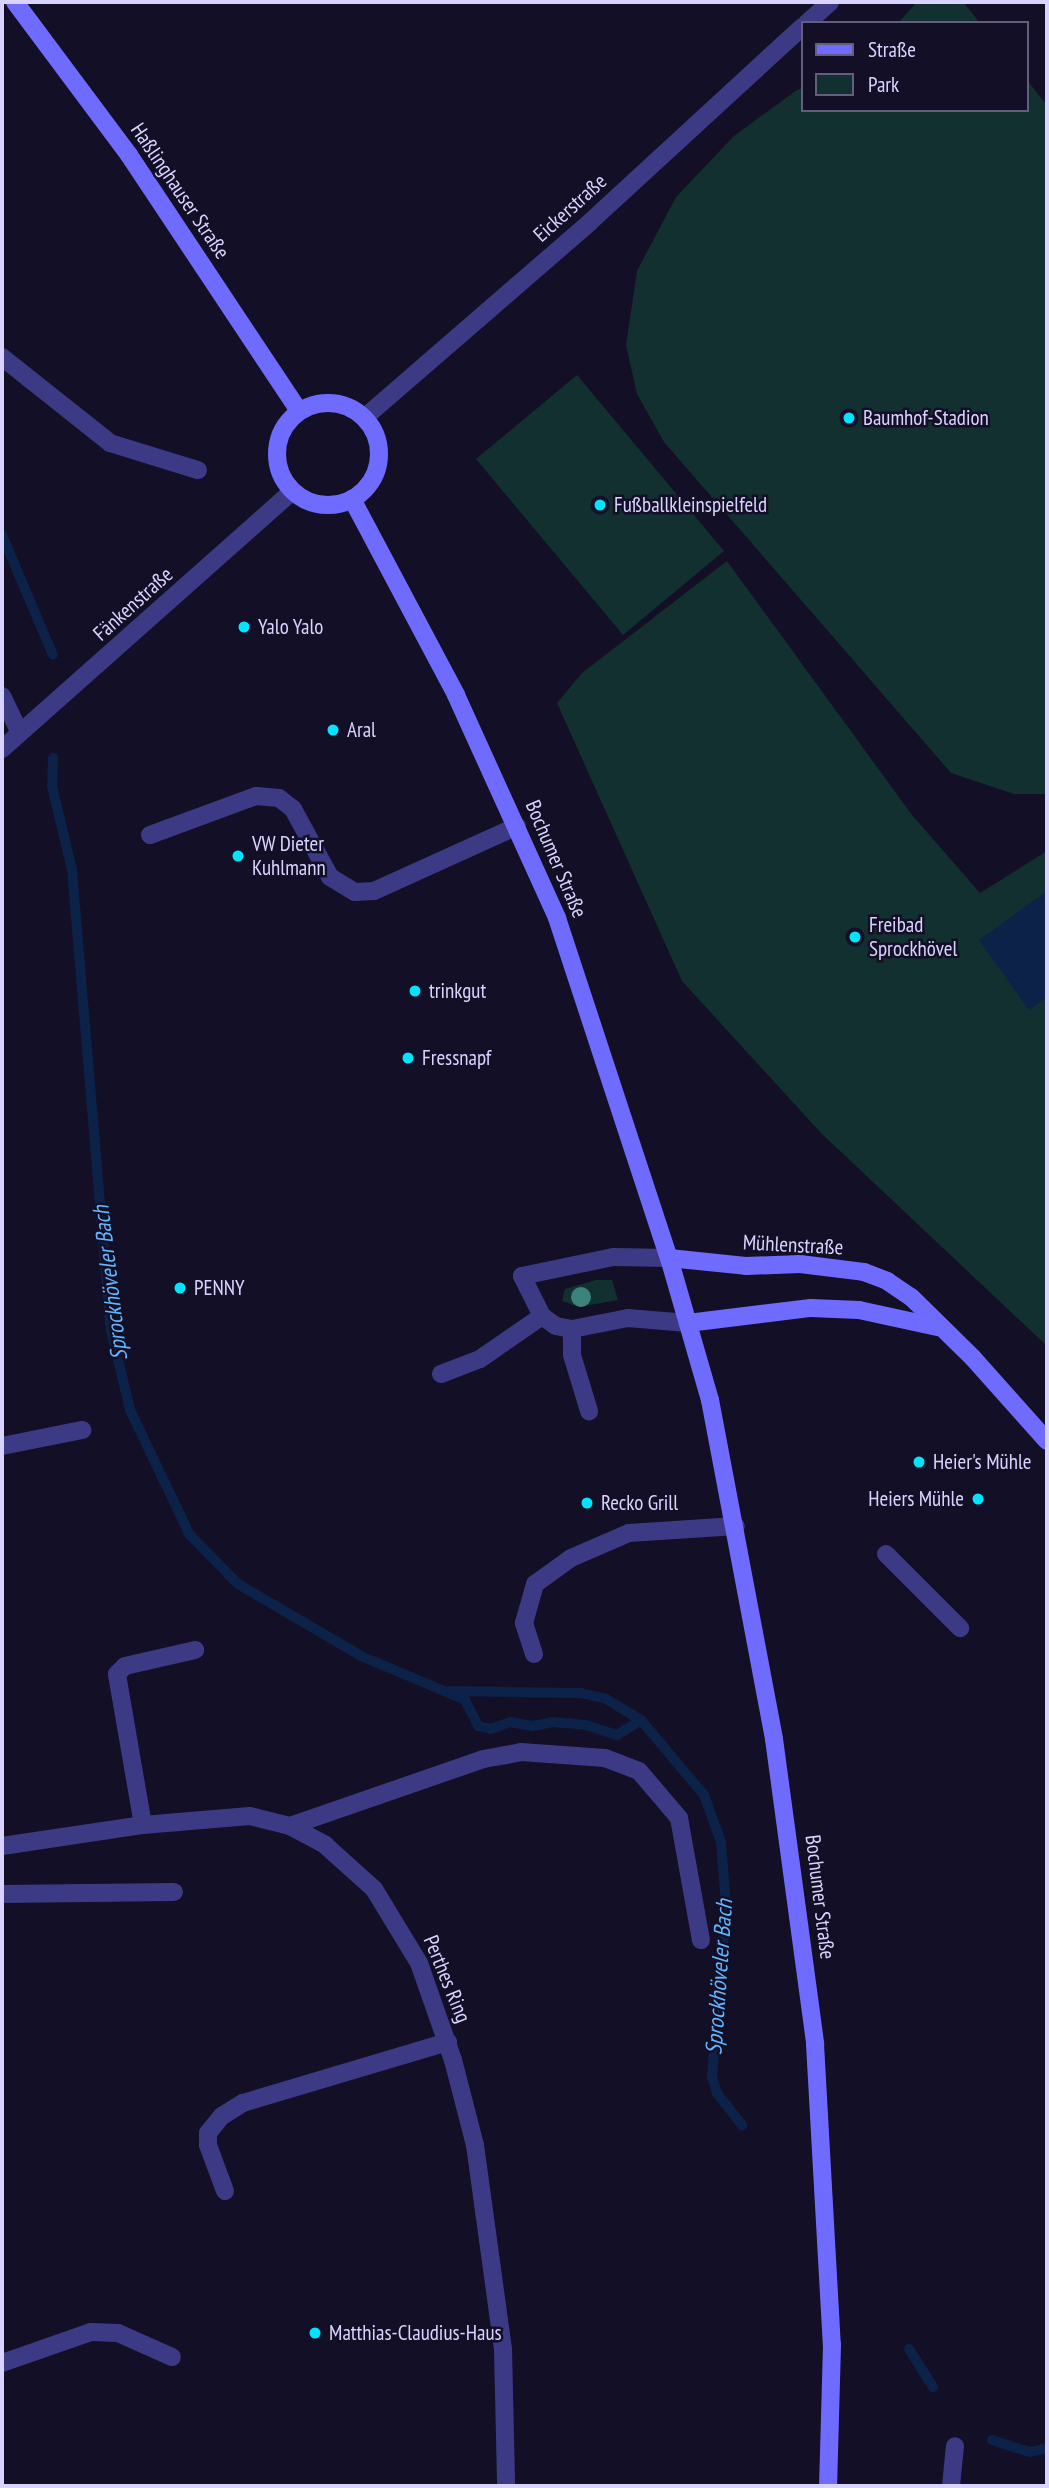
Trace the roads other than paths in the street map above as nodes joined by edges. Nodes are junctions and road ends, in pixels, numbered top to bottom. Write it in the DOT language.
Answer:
graph roads {
  1 [pos="15,2"];
  2 [pos="830,2"];
  3 [pos="809,21"];
  4 [pos="800,29"];
  5 [pos="5,368"];
  6 [pos="299,411"];
  7 [pos="364,418"];
  8 [pos="198,470"];
  9 [pos="293,491"];
  10 [pos="352,499"];
  11 [pos="2,696"];
  12 [pos="20,733"];
  13 [pos="2,749"];
  14 [pos="517,826"];
  15 [pos="150,835"];
  16 [pos="669,1258"];
  17 [pos="542,1316"];
  18 [pos="688,1323"];
  19 [pos="937,1327"];
  20 [pos="572,1329"];
  21 [pos="442,1374"];
  22 [pos="589,1410"];
  23 [pos="82,1430"];
  24 [pos="1047,1441"];
  25 [pos="2,1446"];
  26 [pos="736,1525"];
  27 [pos="886,1554"];
  28 [pos="960,1628"];
  29 [pos="195,1650"];
  30 [pos="534,1654"];
  31 [pos="143,1825"];
  32 [pos="290,1826"];
  33 [pos="2,1846"];
  34 [pos="174,1892"];
  35 [pos="2,1894"];
  36 [pos="701,1940"];
  37 [pos="448,2042"];
  38 [pos="225,2191"];
  39 [pos="172,2357"];
  40 [pos="2,2362"];
  41 [pos="955,2446"];
  42 [pos="506,2486"];
  43 [pos="828,2486"];
  44 [pos="951,2486"];
  1 -- 6 [label="main road, Haßlinghauser Straße"];
  2 -- 3 [label="street"];
  4 -- 7 [label="street, Eickerstraße"];
  5 -- 8 [label="street"];
  6 -- 7 [label="main road"];
  6 -- 9 [label="main road"];
  7 -- 10 [label="main road"];
  9 -- 10 [label="main road"];
  9 -- 12 [label="street, Fänkenstraße"];
  10 -- 14 [label="main road, Bochumer Straße"];
  11 -- 12 [label="street"];
  12 -- 13 [label="street, Fänkenstraße"];
  14 -- 15 [label="street"];
  14 -- 16 [label="main road, Bochumer Straße"];
  16 -- 17 [label="street"];
  16 -- 18 [label="main road, Bochumer Straße"];
  16 -- 19 [label="main road, Mühlenstraße"];
  17 -- 20 [label="street"];
  17 -- 21 [label="street"];
  18 -- 19 [label="main road, Mühlenstraße"];
  18 -- 20 [label="street"];
  18 -- 26 [label="main road, Bochumer Straße"];
  19 -- 24 [label="main road, Mühlenstraße"];
  20 -- 22 [label="street"];
  23 -- 25 [label="street"];
  26 -- 30 [label="street"];
  26 -- 43 [label="main road, Bochumer Straße"];
  27 -- 28 [label="street"];
  29 -- 31 [label="street"];
  31 -- 32 [label="street, Perthes Ring"];
  31 -- 33 [label="street, Perthes Ring"];
  32 -- 36 [label="street"];
  32 -- 37 [label="street, Perthes Ring"];
  34 -- 35 [label="street"];
  37 -- 38 [label="street"];
  37 -- 42 [label="street, Perthes Ring"];
  39 -- 40 [label="street"];
  41 -- 44 [label="street"];
}
